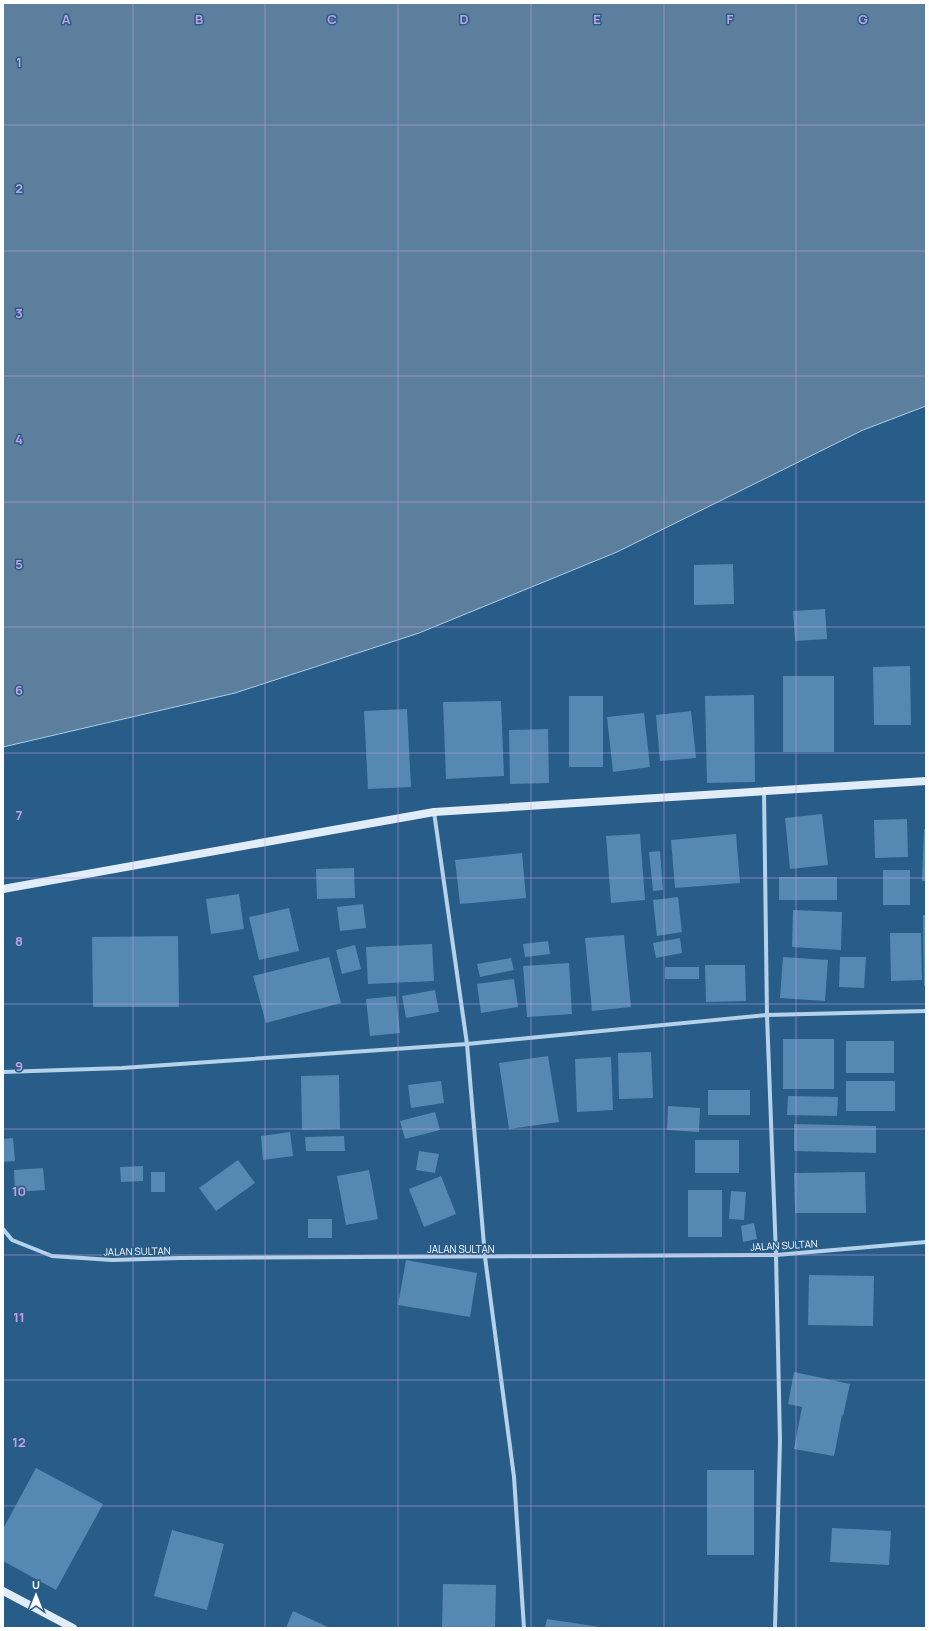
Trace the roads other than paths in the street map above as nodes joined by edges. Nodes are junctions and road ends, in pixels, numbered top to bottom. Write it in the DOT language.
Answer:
graph roads {
  1 [pos="926,781"];
  2 [pos="764,791"];
  3 [pos="434,812"];
  4 [pos="3,889"];
  5 [pos="926,1011"];
  6 [pos="766,1015"];
  7 [pos="467,1044"];
  8 [pos="3,1072"];
  9 [pos="3,1230"];
  10 [pos="926,1242"];
  11 [pos="776,1254"];
  12 [pos="485,1257"];
  13 [pos="3,1591"];
  14 [pos="73,1628"];
  15 [pos="524,1628"];
  16 [pos="775,1628"];
  1 -- 2 [label="street"];
  2 -- 3 [label="street"];
  2 -- 6 [label="street"];
  3 -- 4 [label="street"];
  3 -- 7 [label="street"];
  5 -- 6 [label="street"];
  6 -- 7 [label="street"];
  6 -- 11 [label="street"];
  7 -- 8 [label="street"];
  7 -- 12 [label="street"];
  9 -- 12 [label="street, JALAN SULTAN"];
  10 -- 11 [label="street, JALAN SULTAN"];
  11 -- 12 [label="street, JALAN SULTAN"];
  11 -- 16 [label="street"];
  12 -- 15 [label="street"];
  13 -- 14 [label="street"];
}
